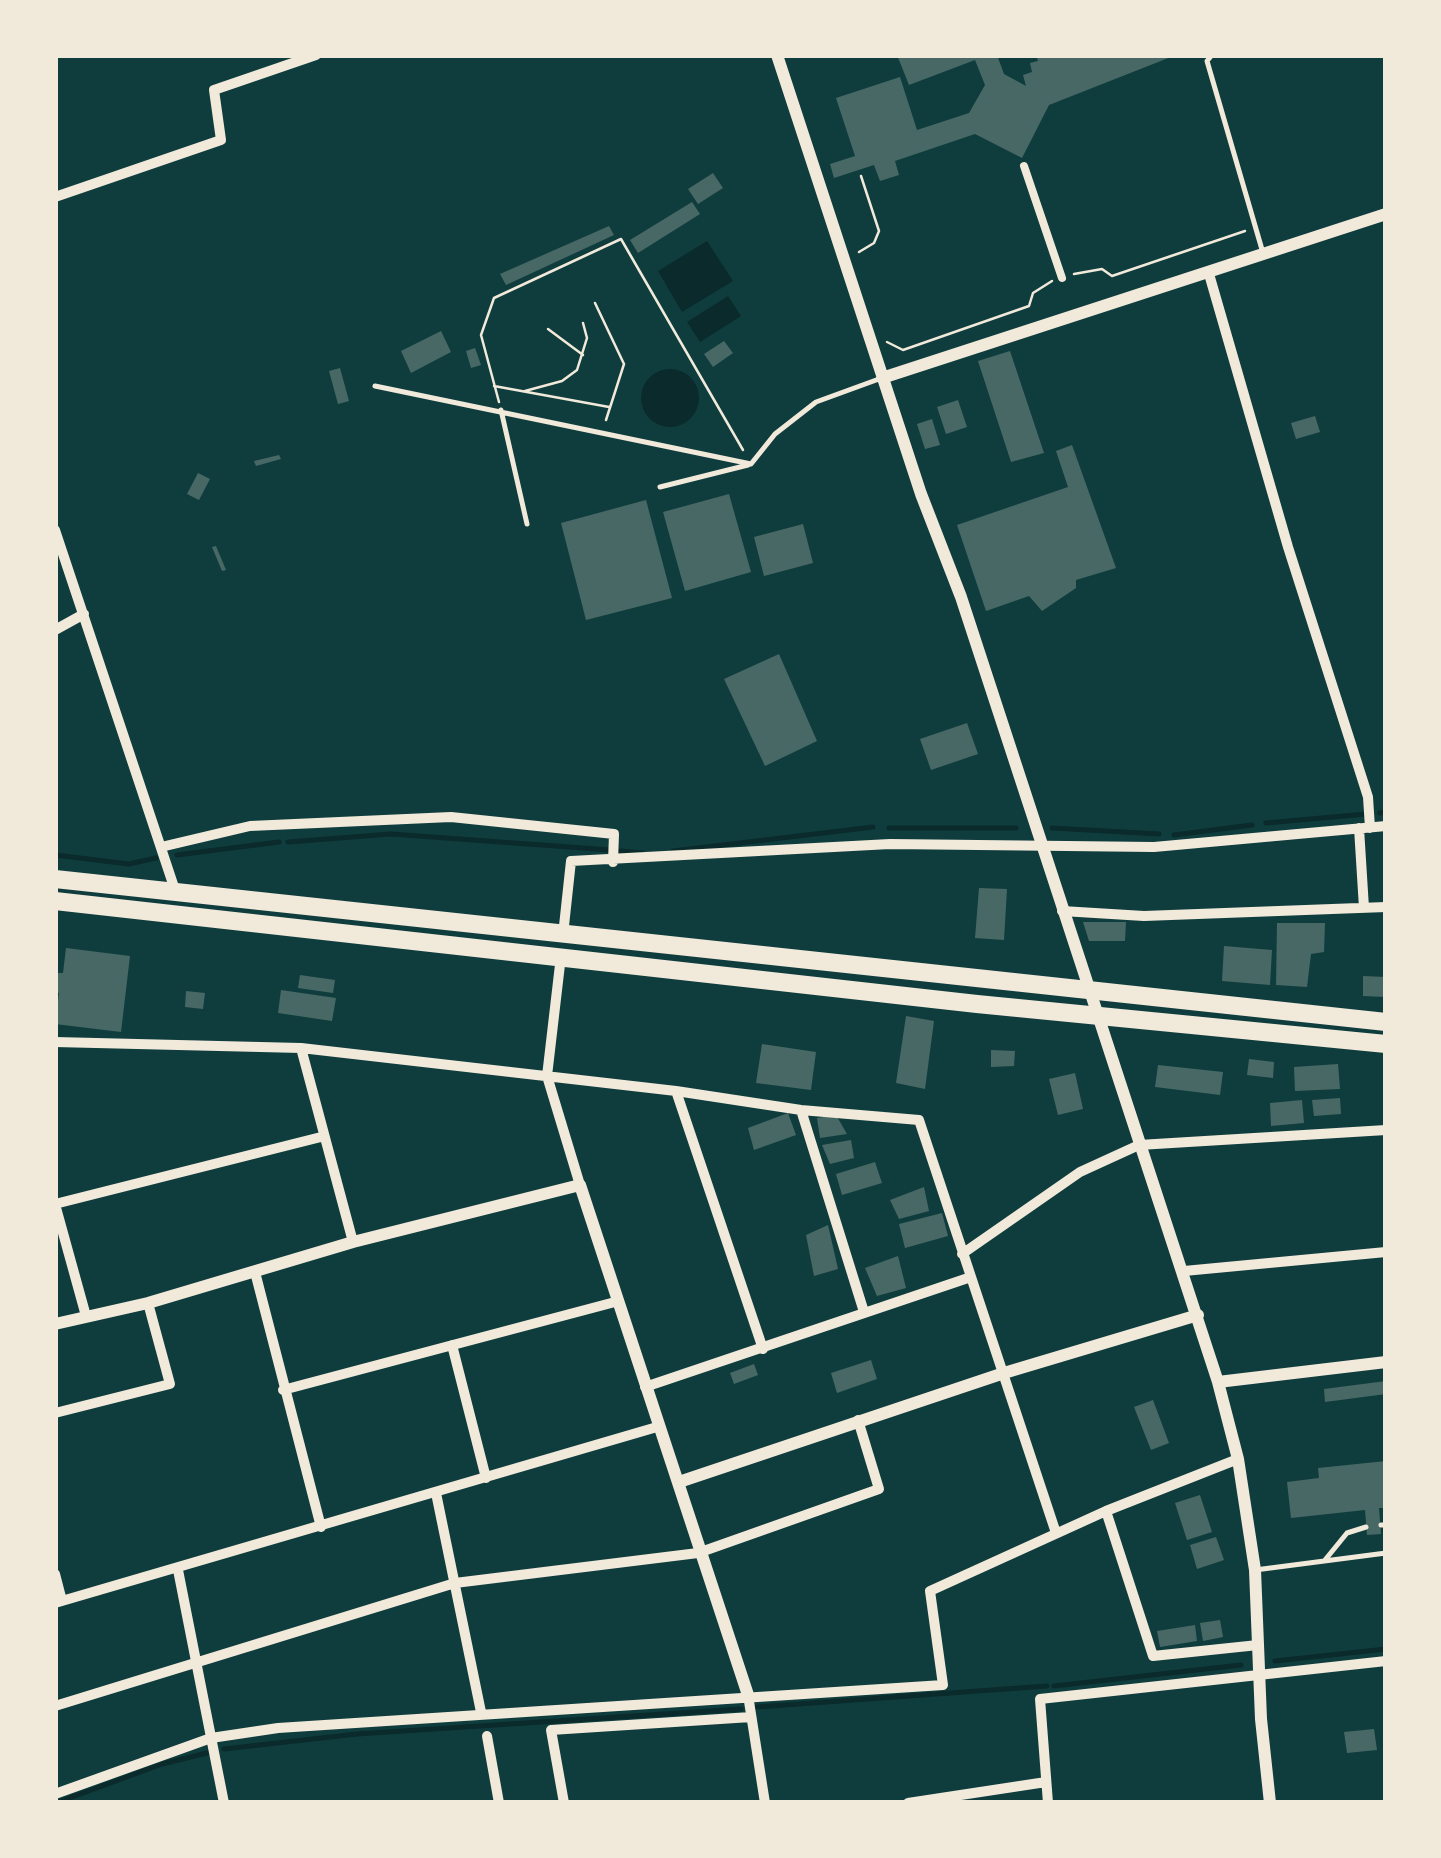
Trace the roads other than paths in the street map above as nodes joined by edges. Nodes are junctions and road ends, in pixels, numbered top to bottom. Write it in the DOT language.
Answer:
graph roads {
  1 [pos="316,55"];
  2 [pos="777,55"];
  3 [pos="1212,55"];
  4 [pos="1024,166"];
  5 [pos="55,198"];
  6 [pos="1386,214"];
  7 [pos="1264,256"];
  8 [pos="1210,274"];
  9 [pos="1062,278"];
  10 [pos="882,378"];
  11 [pos="375,386"];
  12 [pos="501,410"];
  13 [pos="751,464"];
  14 [pos="660,487"];
  15 [pos="527,524"];
  16 [pos="55,530"];
  17 [pos="84,614"];
  18 [pos="55,630"];
  19 [pos="1367,821"];
  20 [pos="1386,826"];
  21 [pos="1037,833"];
  22 [pos="613,852"];
  23 [pos="163,854"];
  24 [pos="55,880"];
  25 [pos="176,893"];
  26 [pos="55,902"];
  27 [pos="1386,907"];
  28 [pos="1364,908"];
  29 [pos="1062,911"];
  30 [pos="563,936"];
  31 [pos="561,955"];
  32 [pos="1088,991"];
  33 [pos="1096,1016"];
  34 [pos="1386,1022"];
  35 [pos="55,1042"];
  36 [pos="1386,1044"];
  37 [pos="300,1048"];
  38 [pos="547,1076"];
  39 [pos="676,1091"];
  40 [pos="801,1110"];
  41 [pos="1386,1130"];
  42 [pos="321,1136"];
  43 [pos="1139,1146"];
  44 [pos="580,1186"];
  45 [pos="55,1204"];
  46 [pos="352,1242"];
  47 [pos="1386,1252"];
  48 [pos="962,1254"];
  49 [pos="1184,1270"];
  50 [pos="255,1272"];
  51 [pos="971,1276"];
  52 [pos="615,1302"];
  53 [pos="148,1303"];
  54 [pos="864,1312"];
  55 [pos="1198,1315"];
  56 [pos="86,1316"];
  57 [pos="55,1324"];
  58 [pos="452,1345"];
  59 [pos="763,1349"];
  60 [pos="1386,1362"];
  61 [pos="1004,1373"];
  62 [pos="1218,1382"];
  63 [pos="644,1386"];
  64 [pos="284,1390"];
  65 [pos="55,1413"];
  66 [pos="858,1420"];
  67 [pos="657,1427"];
  68 [pos="1238,1459"];
  69 [pos="486,1478"];
  70 [pos="679,1482"];
  71 [pos="436,1493"];
  72 [pos="1106,1511"];
  73 [pos="322,1527"];
  74 [pos="1366,1527"];
  75 [pos="1056,1533"];
  76 [pos="698,1553"];
  77 [pos="1386,1553"];
  78 [pos="1325,1560"];
  79 [pos="178,1570"];
  80 [pos="1256,1570"];
  81 [pos="55,1574"];
  82 [pos="454,1583"];
  83 [pos="58,1602"];
  84 [pos="1258,1646"];
  85 [pos="1386,1661"];
  86 [pos="196,1662"];
  87 [pos="1260,1676"];
  88 [pos="748,1695"];
  89 [pos="55,1706"];
  90 [pos="482,1712"];
  91 [pos="752,1716"];
  92 [pos="486,1736"];
  93 [pos="212,1738"];
  94 [pos="1046,1782"];
  95 [pos="55,1794"];
  96 [pos="499,1802"];
  97 [pos="224,1803"];
  98 [pos="484,1803"];
  99 [pos="564,1803"];
  100 [pos="766,1803"];
  101 [pos="908,1803"];
  102 [pos="1048,1803"];
  103 [pos="1270,1803"];
  1 -- 5 [label="street"];
  2 -- 10 [label="street"];
  3 -- 7 [label="lane"];
  4 -- 9 [label="street"];
  6 -- 7 [label="street"];
  7 -- 8 [label="street"];
  8 -- 10 [label="street"];
  8 -- 19 [label="street"];
  10 -- 13 [label="lane"];
  10 -- 21 [label="street"];
  11 -- 12 [label="lane"];
  12 -- 13 [label="lane"];
  12 -- 15 [label="lane"];
  13 -- 14 [label="lane"];
  16 -- 17 [label="street"];
  17 -- 18 [label="street"];
  17 -- 23 [label="street"];
  19 -- 20 [label="street"];
  19 -- 21 [label="street"];
  19 -- 28 [label="street"];
  21 -- 22 [label="street"];
  21 -- 29 [label="street"];
  22 -- 23 [label="street"];
  22 -- 30 [label="street"];
  23 -- 25 [label="street"];
  24 -- 25 [label="highway"];
  25 -- 30 [label="highway"];
  26 -- 31 [label="highway"];
  27 -- 28 [label="street"];
  28 -- 29 [label="street"];
  29 -- 32 [label="street"];
  30 -- 32 [label="highway"];
  31 -- 33 [label="highway"];
  31 -- 38 [label="street"];
  32 -- 33 [label="street"];
  32 -- 34 [label="highway"];
  33 -- 36 [label="highway"];
  33 -- 43 [label="street"];
  35 -- 37 [label="street"];
  37 -- 38 [label="street"];
  37 -- 42 [label="street"];
  38 -- 39 [label="street"];
  38 -- 44 [label="street"];
  39 -- 40 [label="street"];
  39 -- 59 [label="street"];
  40 -- 48 [label="street"];
  40 -- 54 [label="street"];
  41 -- 43 [label="street"];
  42 -- 45 [label="street"];
  42 -- 46 [label="street"];
  43 -- 48 [label="street"];
  43 -- 49 [label="street"];
  44 -- 46 [label="street"];
  44 -- 52 [label="street"];
  45 -- 56 [label="street"];
  46 -- 50 [label="street"];
  47 -- 49 [label="street"];
  48 -- 51 [label="street"];
  49 -- 55 [label="street"];
  50 -- 53 [label="street"];
  50 -- 64 [label="street"];
  51 -- 54 [label="street"];
  51 -- 61 [label="street"];
  52 -- 58 [label="street"];
  52 -- 63 [label="street"];
  53 -- 56 [label="street"];
  53 -- 65 [label="street"];
  54 -- 59 [label="street"];
  55 -- 61 [label="street"];
  55 -- 62 [label="street"];
  56 -- 57 [label="street"];
  58 -- 64 [label="street"];
  58 -- 69 [label="street"];
  59 -- 63 [label="street"];
  60 -- 62 [label="street"];
  61 -- 66 [label="street"];
  61 -- 75 [label="street"];
  62 -- 68 [label="street"];
  63 -- 67 [label="street"];
  64 -- 73 [label="street"];
  66 -- 70 [label="street"];
  66 -- 76 [label="street"];
  67 -- 69 [label="street"];
  67 -- 70 [label="street"];
  68 -- 72 [label="street"];
  68 -- 80 [label="street"];
  69 -- 71 [label="street"];
  70 -- 76 [label="street"];
  71 -- 73 [label="street"];
  71 -- 82 [label="street"];
  72 -- 75 [label="street"];
  72 -- 84 [label="street"];
  73 -- 79 [label="street"];
  74 -- 78 [label="lane"];
  75 -- 88 [label="street"];
  76 -- 82 [label="street"];
  76 -- 88 [label="street"];
  77 -- 78 [label="lane"];
  78 -- 80 [label="lane"];
  79 -- 83 [label="street"];
  79 -- 86 [label="street"];
  80 -- 84 [label="street"];
  81 -- 83 [label="street"];
  82 -- 86 [label="street"];
  82 -- 90 [label="street"];
  84 -- 87 [label="street"];
  85 -- 87 [label="street"];
  86 -- 89 [label="street"];
  86 -- 93 [label="street"];
  87 -- 94 [label="street"];
  87 -- 103 [label="street"];
  88 -- 90 [label="street"];
  88 -- 91 [label="street"];
  90 -- 93 [label="street"];
  91 -- 99 [label="street"];
  91 -- 100 [label="street"];
  92 -- 96 [label="street"];
  93 -- 95 [label="street"];
  93 -- 97 [label="street"];
  94 -- 101 [label="street"];
  94 -- 102 [label="street"];
  96 -- 98 [label="street"];
}
